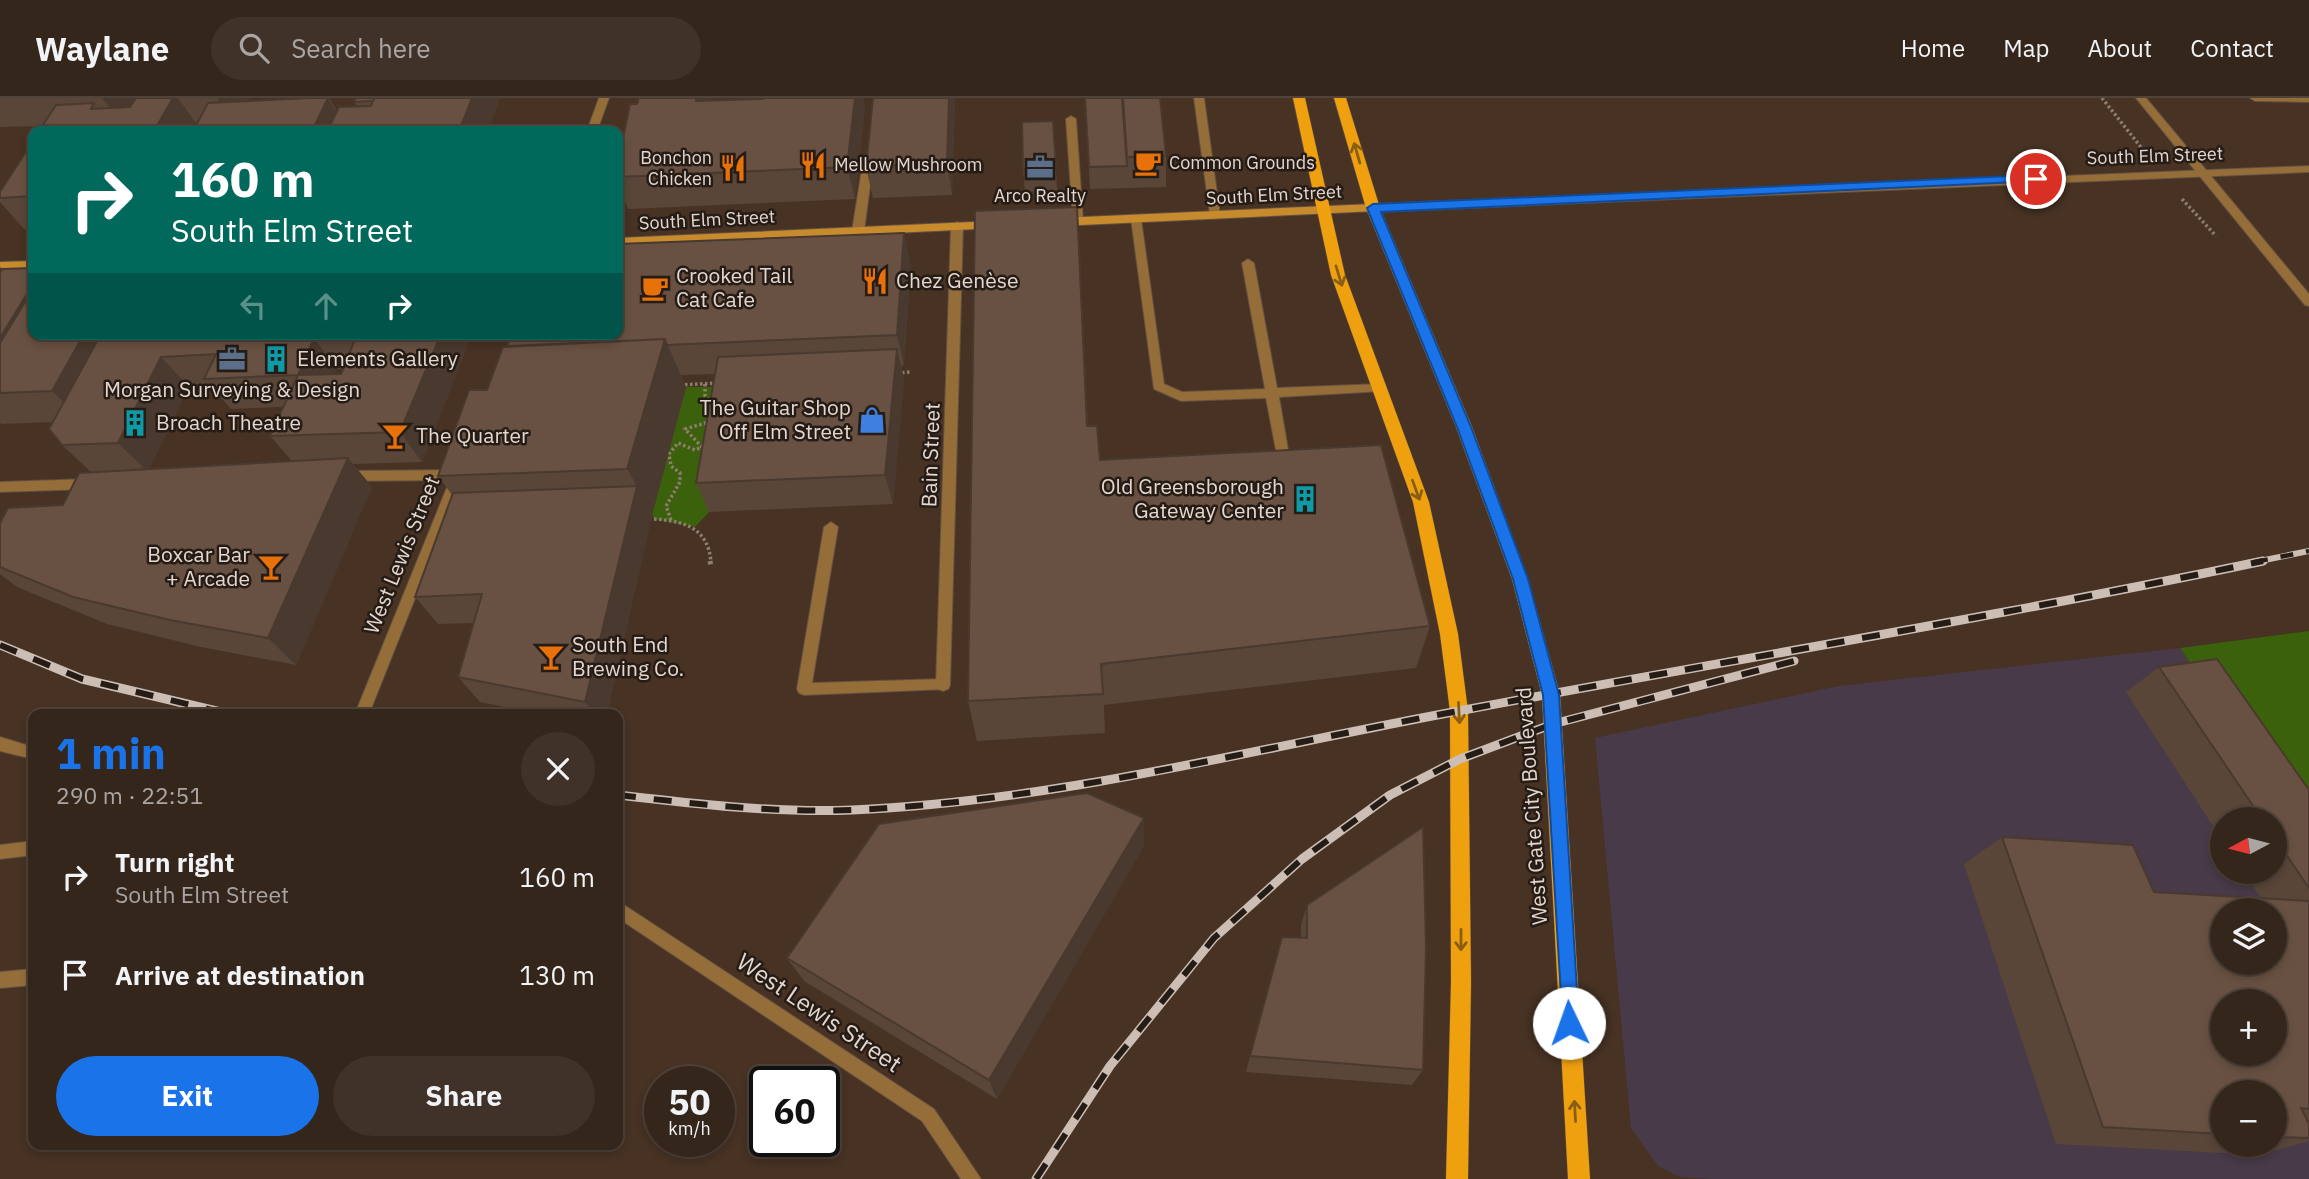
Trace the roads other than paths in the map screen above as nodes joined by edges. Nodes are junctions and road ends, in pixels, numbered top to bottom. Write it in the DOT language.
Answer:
graph roads {
  1 [pos="604,98"];
  2 [pos="1199,98"];
  3 [pos="1299,98"];
  4 [pos="1340,98"];
  5 [pos="2141,98"];
  6 [pos="2255,98"];
  7 [pos="2302,99"];
  8 [pos="2309,111"];
  9 [pos="1071,120"];
  10 [pos="594,126"];
  11 [pos="870,147"];
  12 [pos="2309,169"];
  13 [pos="2202,172"];
  14 [pos="1373,208"];
  15 [pos="1321,210"];
  16 [pos="1215,215"];
  17 [pos="1136,219"];
  18 [pos="1078,221"];
  19 [pos="1051,222"];
  20 [pos="1011,224"];
  21 [pos="957,226"];
  22 [pos="859,231"];
  23 [pos="623,242"];
  24 [pos="1248,263"];
  25 [pos="28,264"];
  26 [pos="0,266"];
  27 [pos="2309,302"];
  28 [pos="1380,388"];
  29 [pos="1272,393"];
  30 [pos="1284,461"];
  31 [pos="333,476"];
  32 [pos="97,484"];
  33 [pos="0,487"];
  34 [pos="831,527"];
  35 [pos="364,709"];
  36 [pos="0,744"];
  37 [pos="28,752"];
  38 [pos="28,849"];
  39 [pos="0,852"];
  40 [pos="623,912"];
  41 [pos="28,977"];
  42 [pos="0,980"];
  43 [pos="972,1179"];
  44 [pos="1457,1179"];
  45 [pos="1579,1179"];
  1 -- 10 [label="street"];
  2 -- 16 [label="street"];
  3 -- 15 [label="main road"];
  14 -- 4 [label="main road, West Gate City Boulevard, one-way"];
  5 -- 13 [label="street"];
  6 -- 7 [label="street"];
  7 -- 8 [label="street"];
  9 -- 18 [label="street"];
  11 -- 22 [label="street"];
  12 -- 13 [label="street, South Elm Street"];
  13 -- 14 [label="street, South Elm Street"];
  13 -- 27 [label="street"];
  14 -- 15 [label="main road, South Elm Street"];
  45 -- 14 [label="main road, West Gate City Boulevard, one-way"];
  15 -- 16 [label="main road, South Elm Street"];
  15 -- 28 [label="main road, one-way"];
  16 -- 17 [label="main road, South Elm Street"];
  17 -- 18 [label="main road, South Elm Street"];
  17 -- 29 [label="street"];
  18 -- 19 [label="main road, South Elm Street"];
  20 -- 21 [label="main road, South Elm Street"];
  21 -- 22 [label="main road, South Elm Street"];
  21 -- 34 [label="street, Bain Street"];
  22 -- 23 [label="main road, South Elm Street"];
  24 -- 29 [label="street"];
  25 -- 26 [label="main road"];
  28 -- 29 [label="street"];
  28 -- 44 [label="main road, one-way"];
  29 -- 30 [label="street"];
  31 -- 35 [label="street, West Lewis Street"];
  32 -- 33 [label="street"];
  36 -- 37 [label="street"];
  38 -- 39 [label="street"];
  40 -- 43 [label="street, West Lewis Street"];
  41 -- 42 [label="street"];
}
